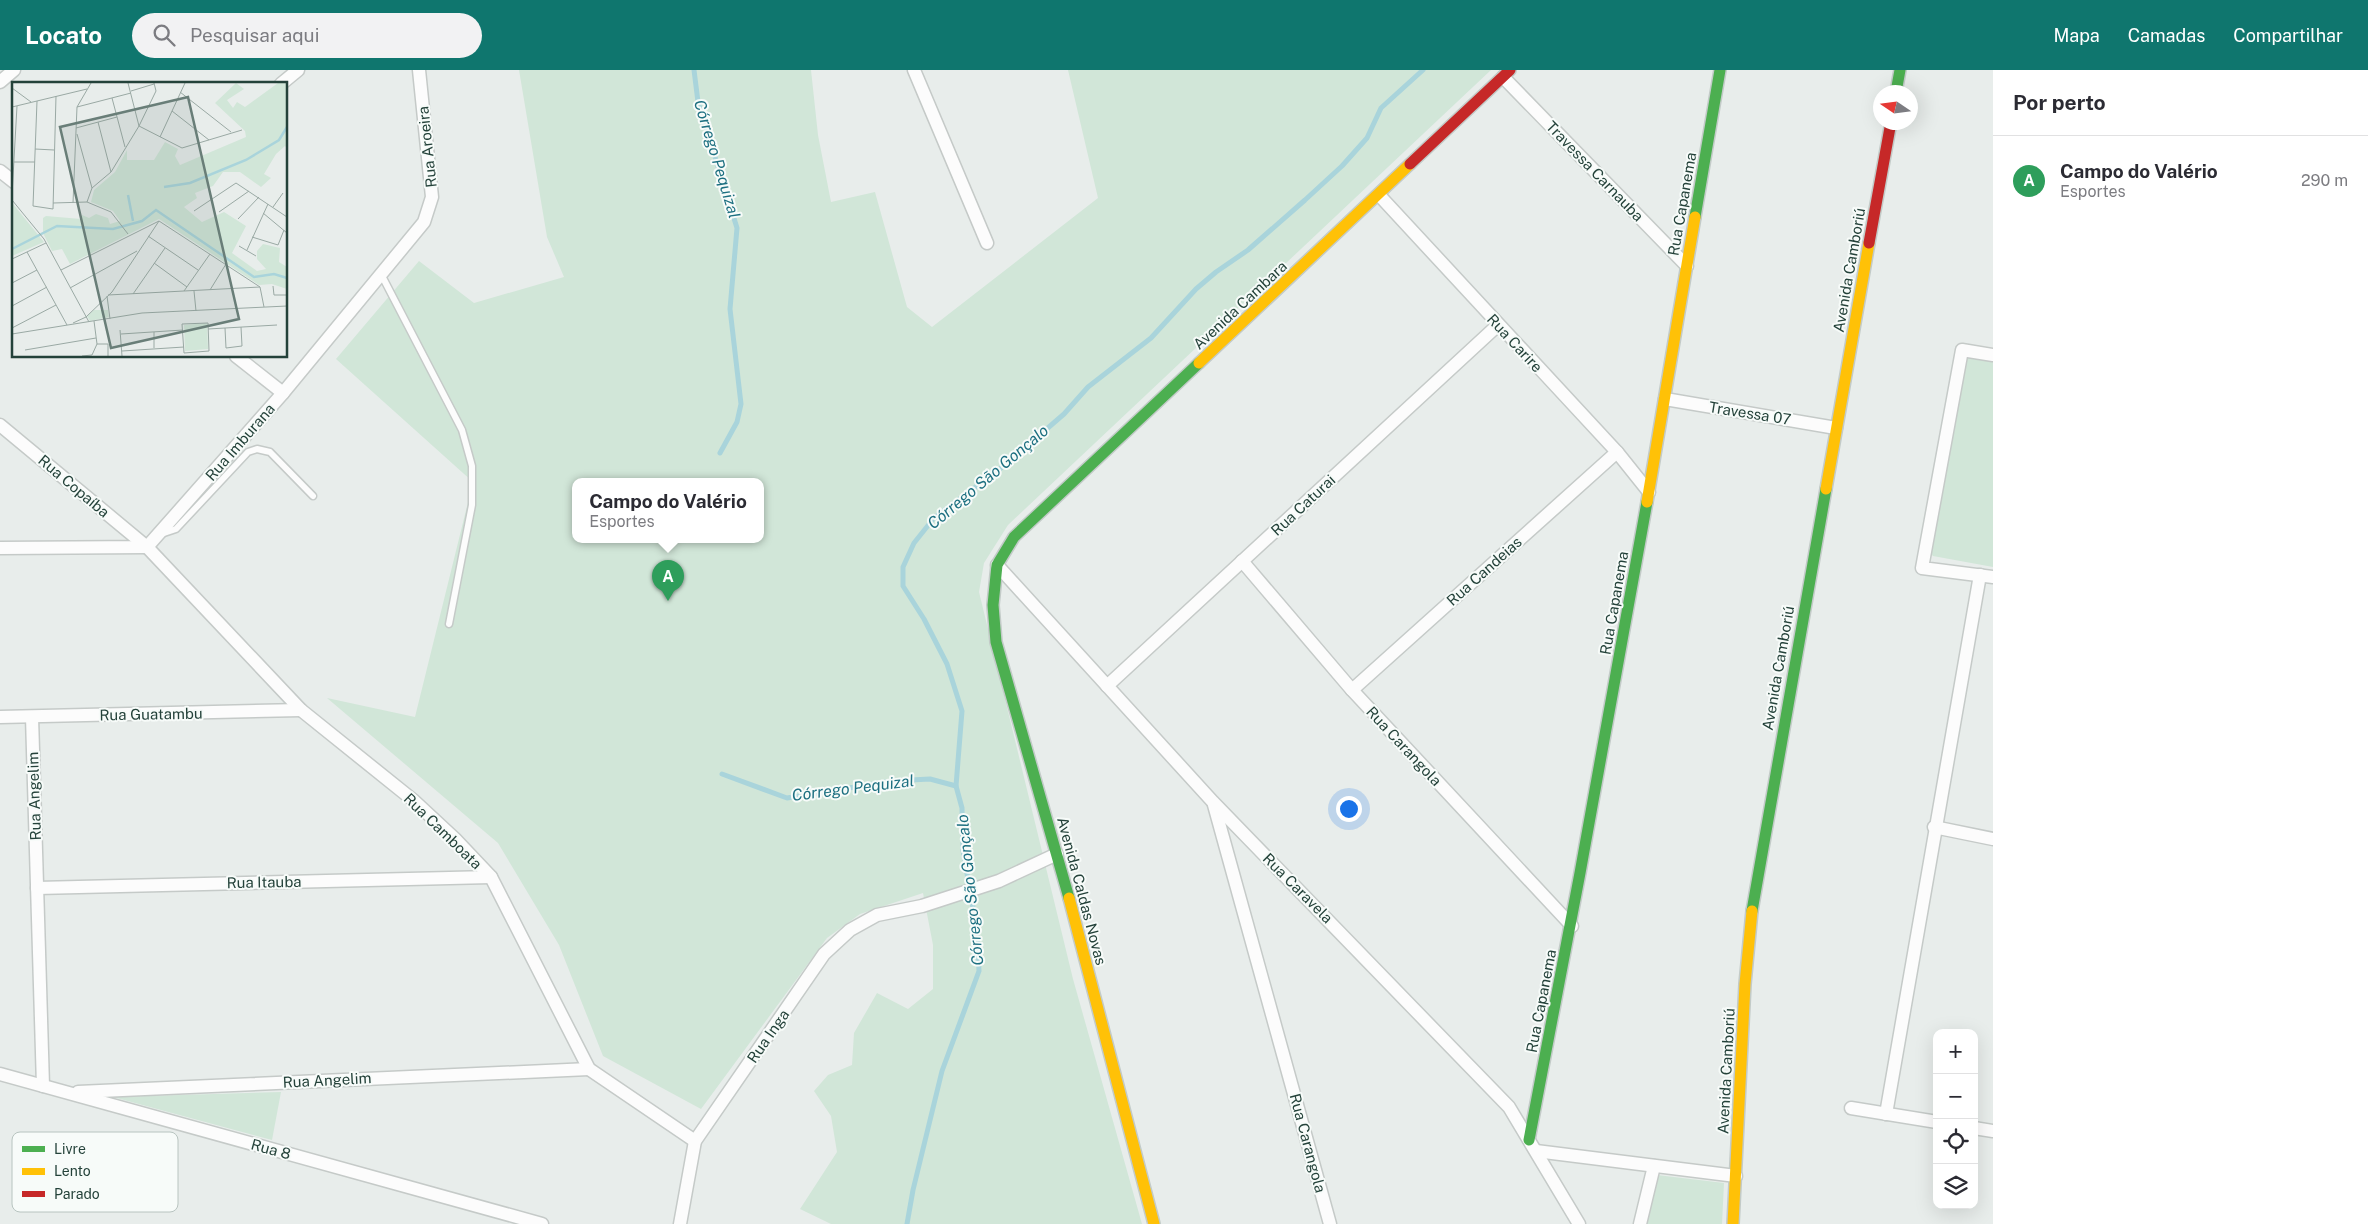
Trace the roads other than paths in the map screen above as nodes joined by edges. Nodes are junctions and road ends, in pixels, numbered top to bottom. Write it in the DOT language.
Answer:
graph roads {
  1 [pos="14,70"];
  2 [pos="298,70"];
  3 [pos="419,70"];
  4 [pos="914,70"];
  5 [pos="1720,70"];
  6 [pos="1900,70"];
  7 [pos="1506,73"];
  8 [pos="0,82"];
  9 [pos="283,82"];
  10 [pos="1897,85"];
  11 [pos="1890,130"];
  12 [pos="0,171"];
  13 [pos="12,180"];
  14 [pos="1379,195"];
  15 [pos="424,222"];
  16 [pos="987,243"];
  17 [pos="1687,266"];
  18 [pos="381,274"];
  19 [pos="1498,325"];
  20 [pos="1993,355"];
  21 [pos="239,358"];
  22 [pos="283,393"];
  23 [pos="1665,399"];
  24 [pos="0,425"];
  25 [pos="1836,428"];
  26 [pos="1617,452"];
  27 [pos="1649,492"];
  28 [pos="313,496"];
  29 [pos="159,534"];
  30 [pos="147,547"];
  31 [pos="0,548"];
  32 [pos="1242,561"];
  33 [pos="996,565"];
  34 [pos="1987,576"];
  35 [pos="449,624"];
  36 [pos="1107,686"];
  37 [pos="1352,690"];
  38 [pos="301,710"];
  39 [pos="0,717"];
  40 [pos="32,717"];
  41 [pos="1213,802"];
  42 [pos="1934,827"];
  43 [pos="1993,839"];
  44 [pos="1057,854"];
  45 [pos="491,877"];
  46 [pos="37,888"];
  47 [pos="1572,926"];
  48 [pos="589,1069"];
  49 [pos="0,1074"];
  50 [pos="43,1086"];
  51 [pos="65,1092"];
  52 [pos="1851,1108"];
  53 [pos="1886,1114"];
  54 [pos="1933,1121"];
  55 [pos="1978,1129"];
  56 [pos="1993,1131"];
  57 [pos="1529,1140"];
  58 [pos="695,1141"];
  59 [pos="1536,1151"];
  60 [pos="1654,1166"];
  61 [pos="1736,1176"];
  62 [pos="542,1224"];
  63 [pos="680,1224"];
  64 [pos="1154,1224"];
  65 [pos="1330,1224"];
  66 [pos="1579,1224"];
  67 [pos="1640,1224"];
  68 [pos="1733,1224"];
  1 -- 8 [label="street"];
  2 -- 9 [label="street"];
  3 -- 15 [label="street, Rua Aroeira"];
  4 -- 16 [label="street"];
  5 -- 17 [label="street, Rua Capanema"];
  6 -- 10 [label="street"];
  7 -- 14 [label="street, Avenida Cambara"];
  7 -- 17 [label="street, Travessa Carnauba"];
  11 -- 25 [label="street, Avenida Camboriú"];
  12 -- 13 [label="street"];
  14 -- 19 [label="street, Rua Carire"];
  14 -- 33 [label="street, Avenida Cambara"];
  15 -- 18 [label="street, Rua Imburana"];
  17 -- 23 [label="street, Rua Capanema"];
  18 -- 22 [label="street, Rua Imburana"];
  18 -- 35 [label="lane"];
  19 -- 26 [label="street, Rua Carire"];
  19 -- 32 [label="street, Rua Caturai"];
  20 -- 34 [label="street"];
  21 -- 22 [label="street"];
  22 -- 29 [label="street, Rua Imburana"];
  23 -- 25 [label="street, Travessa 07"];
  23 -- 27 [label="street, Rua Capanema"];
  24 -- 30 [label="street, Rua Copaíba"];
  25 -- 61 [label="street, Avenida Camboriú"];
  26 -- 27 [label="street, Rua Carire"];
  26 -- 37 [label="street, Rua Candeias"];
  27 -- 47 [label="street, Rua Capanema"];
  28 -- 29 [label="lane"];
  29 -- 30 [label="street, Rua Imburana"];
  30 -- 31 [label="street"];
  30 -- 38 [label="street, Rua Camboata"];
  32 -- 36 [label="street, Rua Caturai"];
  32 -- 37 [label="street, Rua Carangola"];
  33 -- 36 [label="street, Rua Caravela"];
  33 -- 44 [label="street, Avenida Caldas Novas"];
  34 -- 42 [label="street"];
  36 -- 41 [label="street, Rua Caravela"];
  37 -- 47 [label="street, Rua Carangola"];
  38 -- 40 [label="street, Rua Guatambu"];
  38 -- 45 [label="street, Rua Camboata"];
  39 -- 40 [label="street, Rua Guatambu"];
  40 -- 46 [label="street, Rua Angelim"];
  41 -- 57 [label="street, Rua Caravela"];
  41 -- 65 [label="street, Rua Carangola"];
  42 -- 43 [label="street"];
  42 -- 53 [label="street"];
  44 -- 58 [label="street, Rua Inga"];
  44 -- 64 [label="street, Avenida Caldas Novas"];
  45 -- 46 [label="street, Rua Itauba"];
  45 -- 48 [label="street, Rua Camboata"];
  46 -- 50 [label="street, Rua Angelim"];
  47 -- 57 [label="street, Rua Capanema"];
  48 -- 51 [label="street, Rua Angelim"];
  48 -- 58 [label="street, Rua Camboata"];
  49 -- 50 [label="street, Rua 8"];
  50 -- 51 [label="street, Rua 8"];
  51 -- 62 [label="street, Rua 8"];
  52 -- 53 [label="street"];
  53 -- 54 [label="street"];
  55 -- 56 [label="street"];
  57 -- 59 [label="street, Rua Caravela"];
  58 -- 63 [label="street, Rua Inga"];
  59 -- 60 [label="street"];
  59 -- 66 [label="street, Rua Caravela"];
  60 -- 61 [label="street"];
  60 -- 67 [label="street"];
  61 -- 68 [label="street, Avenida Camboriú"];
}
